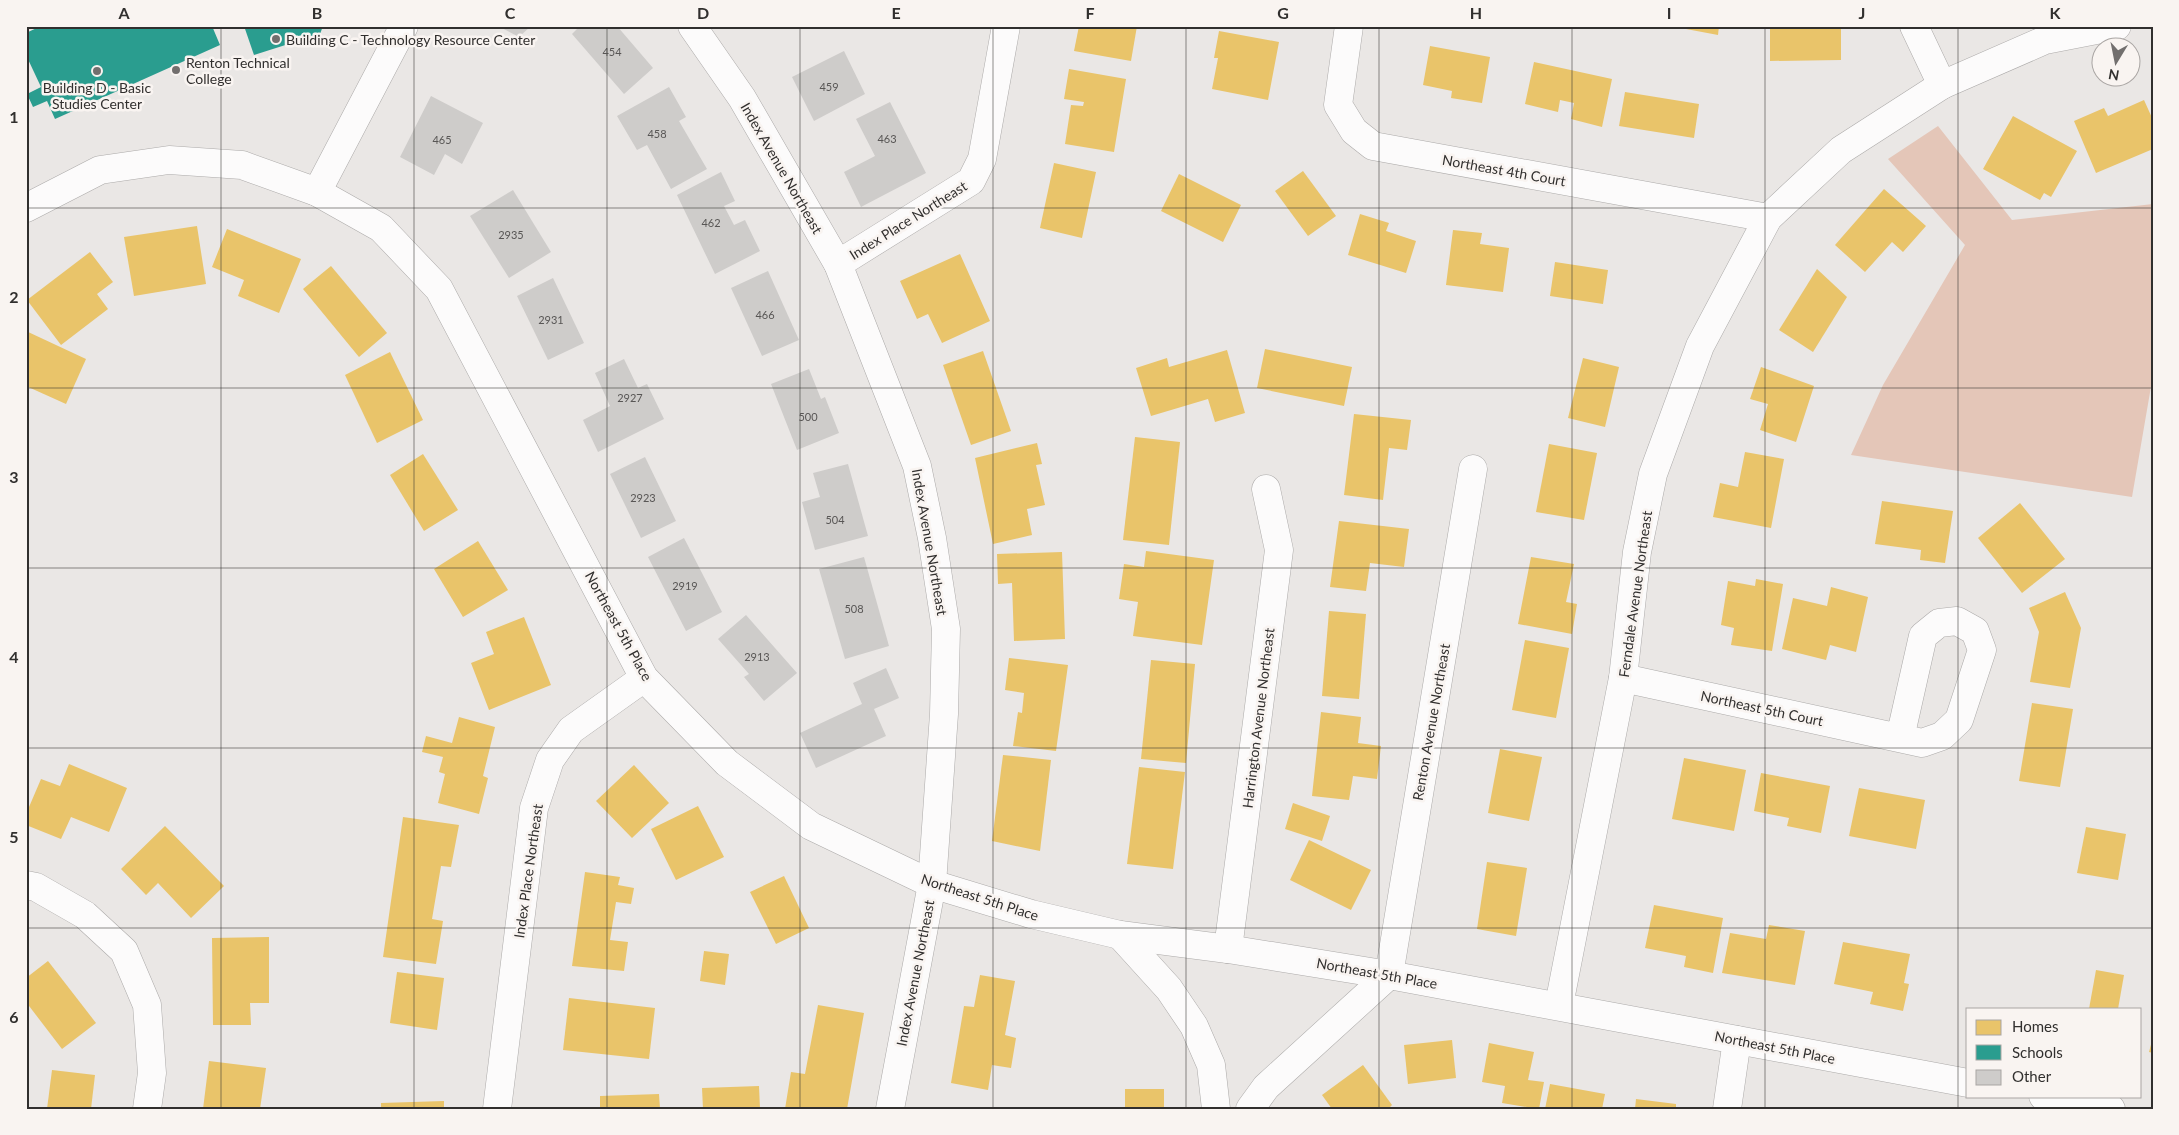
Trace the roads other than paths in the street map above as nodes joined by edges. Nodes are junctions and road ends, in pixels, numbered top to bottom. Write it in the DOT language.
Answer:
graph roads {
  1 [pos="404,26"];
  2 [pos="692,26"];
  3 [pos="1006,26"];
  4 [pos="1349,26"];
  5 [pos="1914,26"];
  6 [pos="2118,26"];
  7 [pos="1942,84"];
  8 [pos="316,192"];
  9 [pos="26,208"];
  10 [pos="1768,218"];
  11 [pos="838,264"];
  12 [pos="1474,469"];
  13 [pos="1266,489"];
  14 [pos="644,678"];
  15 [pos="1624,678"];
  16 [pos="1900,738"];
  17 [pos="932,884"];
  18 [pos="26,885"];
  19 [pos="1120,934"];
  20 [pos="1228,949"];
  21 [pos="1388,975"];
  22 [pos="1559,1005"];
  23 [pos="1737,1040"];
  24 [pos="1966,1083"];
  25 [pos="2053,1098"];
  26 [pos="147,1109"];
  27 [pos="497,1109"];
  28 [pos="890,1109"];
  29 [pos="1216,1109"];
  30 [pos="1250,1109"];
  31 [pos="1727,1109"];
  32 [pos="2111,1109"];
  1 -- 8 [label="street"];
  2 -- 11 [label="street, Index Avenue Northeast"];
  3 -- 11 [label="street, Index Place Northeast"];
  4 -- 10 [label="street, Northeast 4th Court"];
  5 -- 7 [label="street"];
  6 -- 7 [label="street, Ferndale Avenue Northeast"];
  7 -- 10 [label="street, Ferndale Avenue Northeast"];
  8 -- 9 [label="street, Northeast 5th Place"];
  8 -- 14 [label="street, Northeast 5th Place"];
  10 -- 15 [label="street, Ferndale Avenue Northeast"];
  11 -- 17 [label="street, Index Avenue Northeast"];
  12 -- 21 [label="street, Renton Avenue Northeast"];
  13 -- 20 [label="street, Harrington Avenue Northeast"];
  14 -- 17 [label="street, Northeast 5th Place"];
  14 -- 27 [label="street, Index Place Northeast"];
  15 -- 16 [label="street, Northeast 5th Court"];
  15 -- 22 [label="street, Ferndale Avenue Northeast"];
  17 -- 19 [label="street, Northeast 5th Place"];
  17 -- 28 [label="street, Index Avenue Northeast"];
  18 -- 26 [label="street"];
  19 -- 20 [label="street, Northeast 5th Place"];
  19 -- 29 [label="street"];
  20 -- 21 [label="street, Northeast 5th Place"];
  21 -- 22 [label="street, Northeast 5th Place"];
  21 -- 30 [label="street"];
  22 -- 23 [label="street, Northeast 5th Place"];
  23 -- 24 [label="street, Northeast 5th Place"];
  23 -- 31 [label="street"];
  25 -- 32 [label="street"];
}
